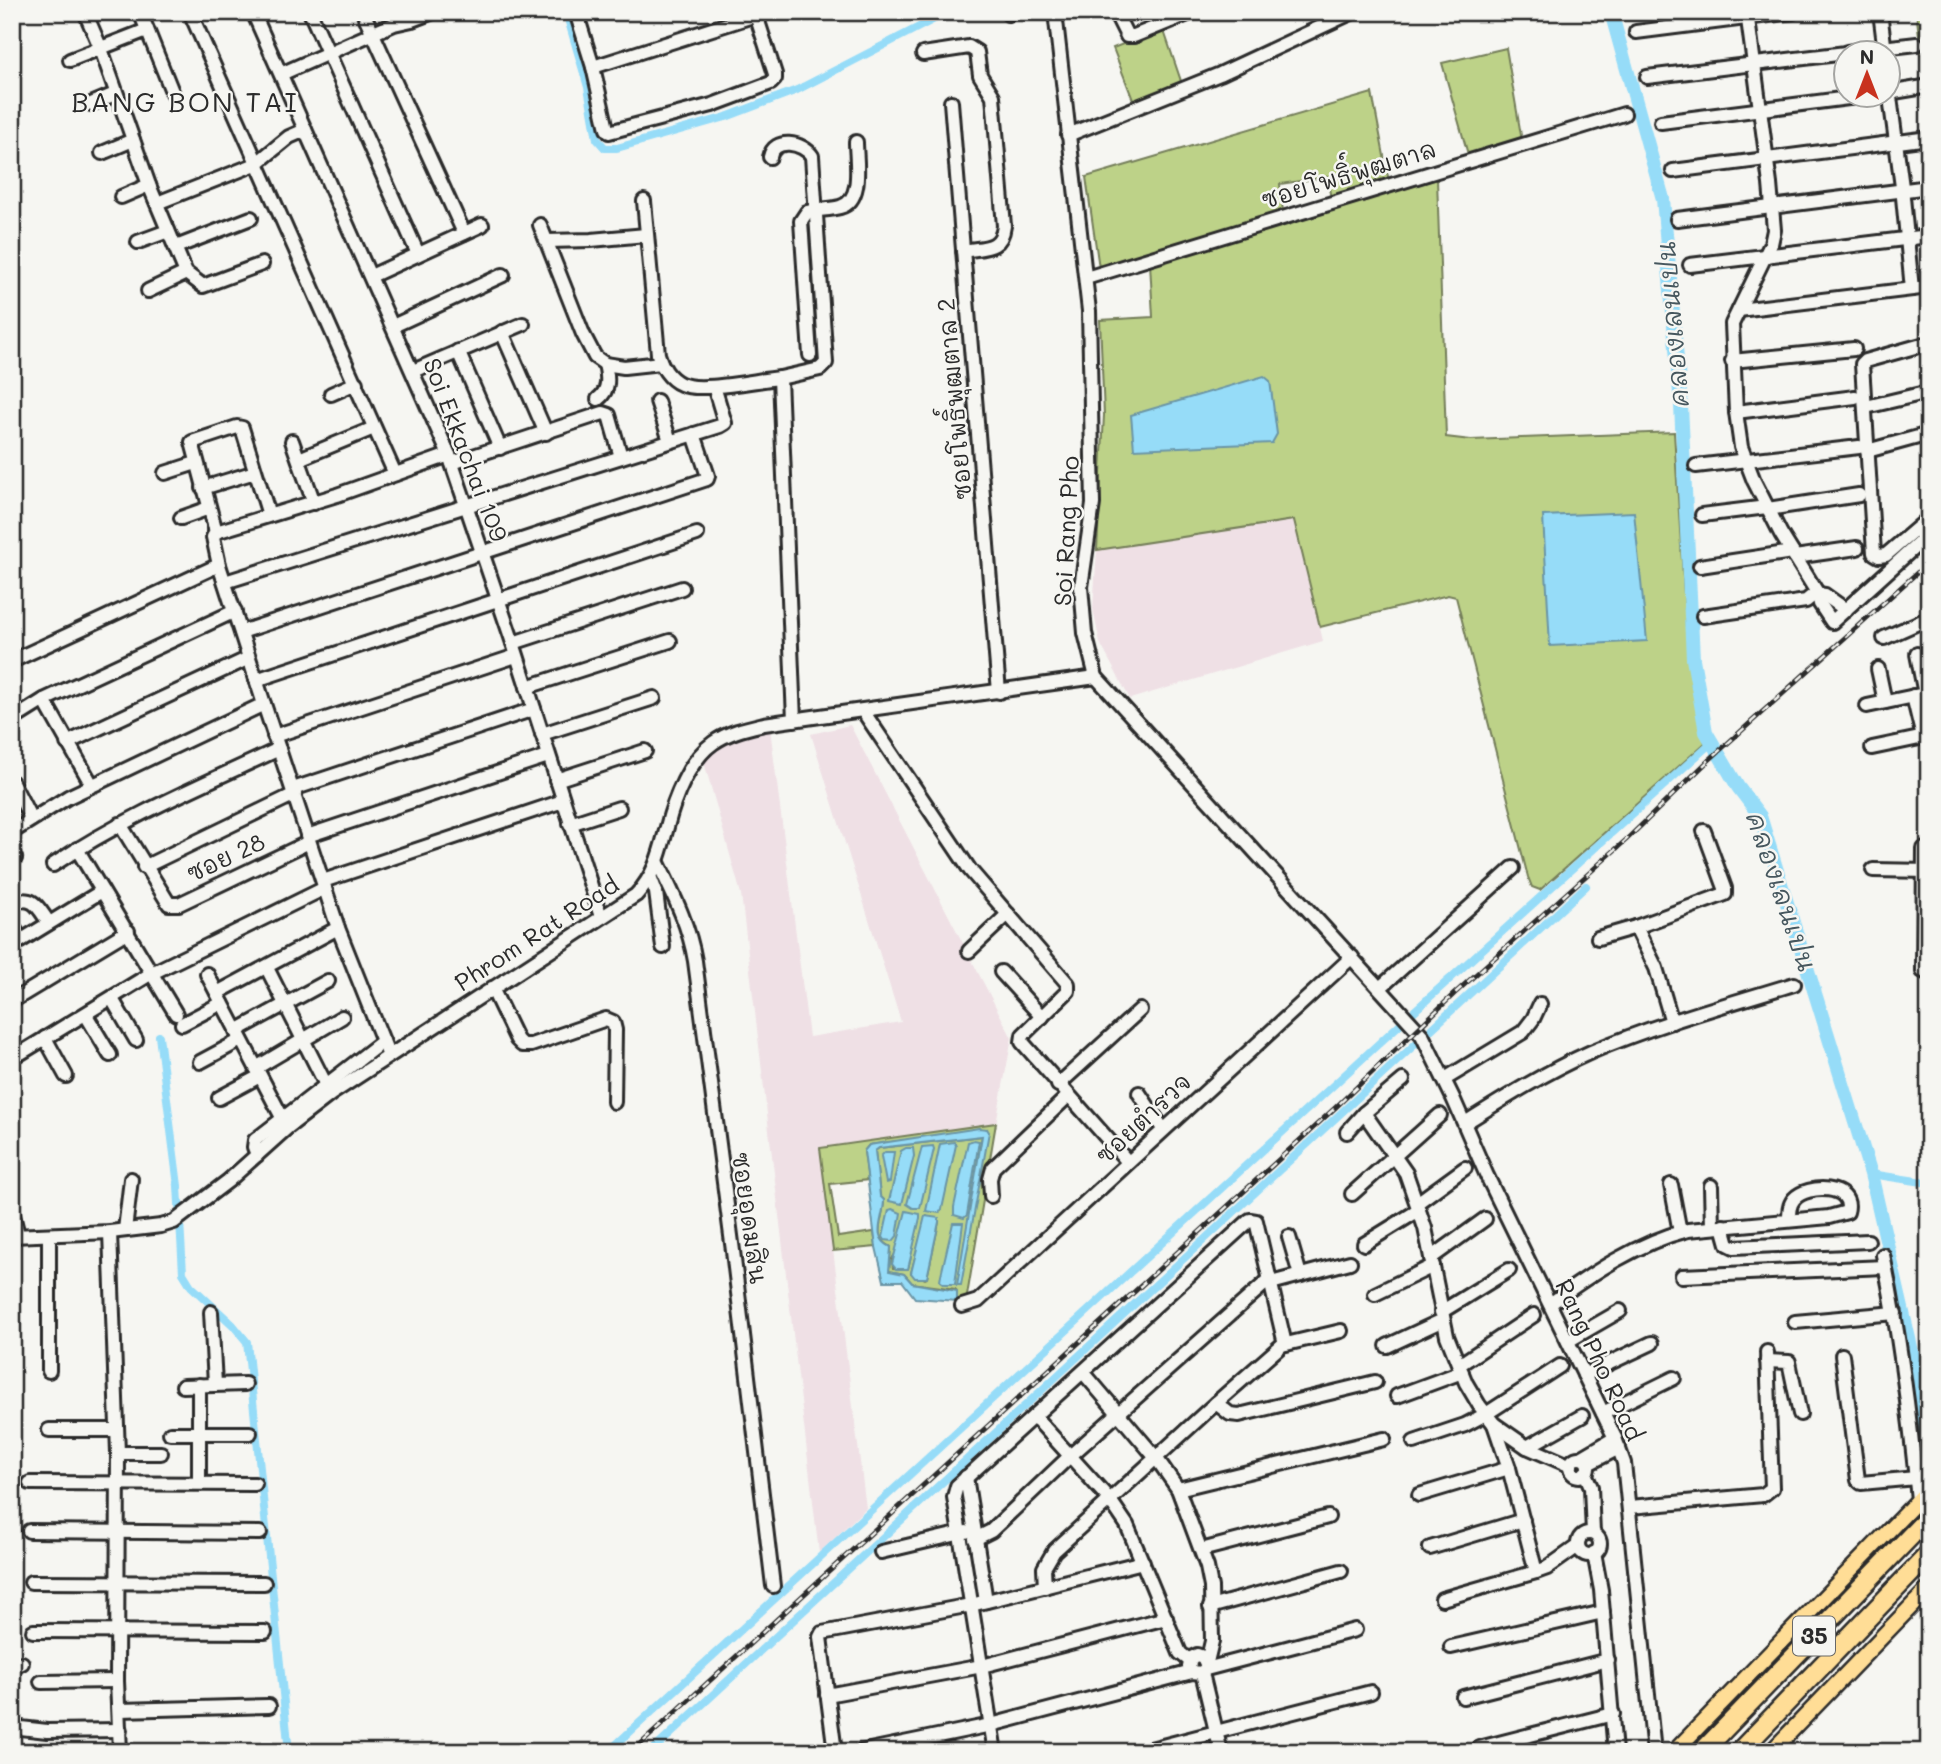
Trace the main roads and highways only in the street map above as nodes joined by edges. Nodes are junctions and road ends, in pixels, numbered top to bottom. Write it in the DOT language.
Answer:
graph roads {
  1 [pos="1922,1495"];
  2 [pos="1927,1524"];
  3 [pos="1928,1561"];
  4 [pos="1929,1588"];
  5 [pos="1674,1752"];
  6 [pos="1702,1752"];
  7 [pos="1719,1752"];
  8 [pos="1739,1752"];
  9 [pos="1747,1752"];
  10 [pos="1771,1752"];
  1 -- 5 [label="main road, 35"];
  2 -- 6 [label="highway, 35"];
  2 -- 7 [label="highway"];
  3 -- 8 [label="highway"];
  3 -- 9 [label="highway, 35"];
  4 -- 10 [label="main road, 35"];
}
